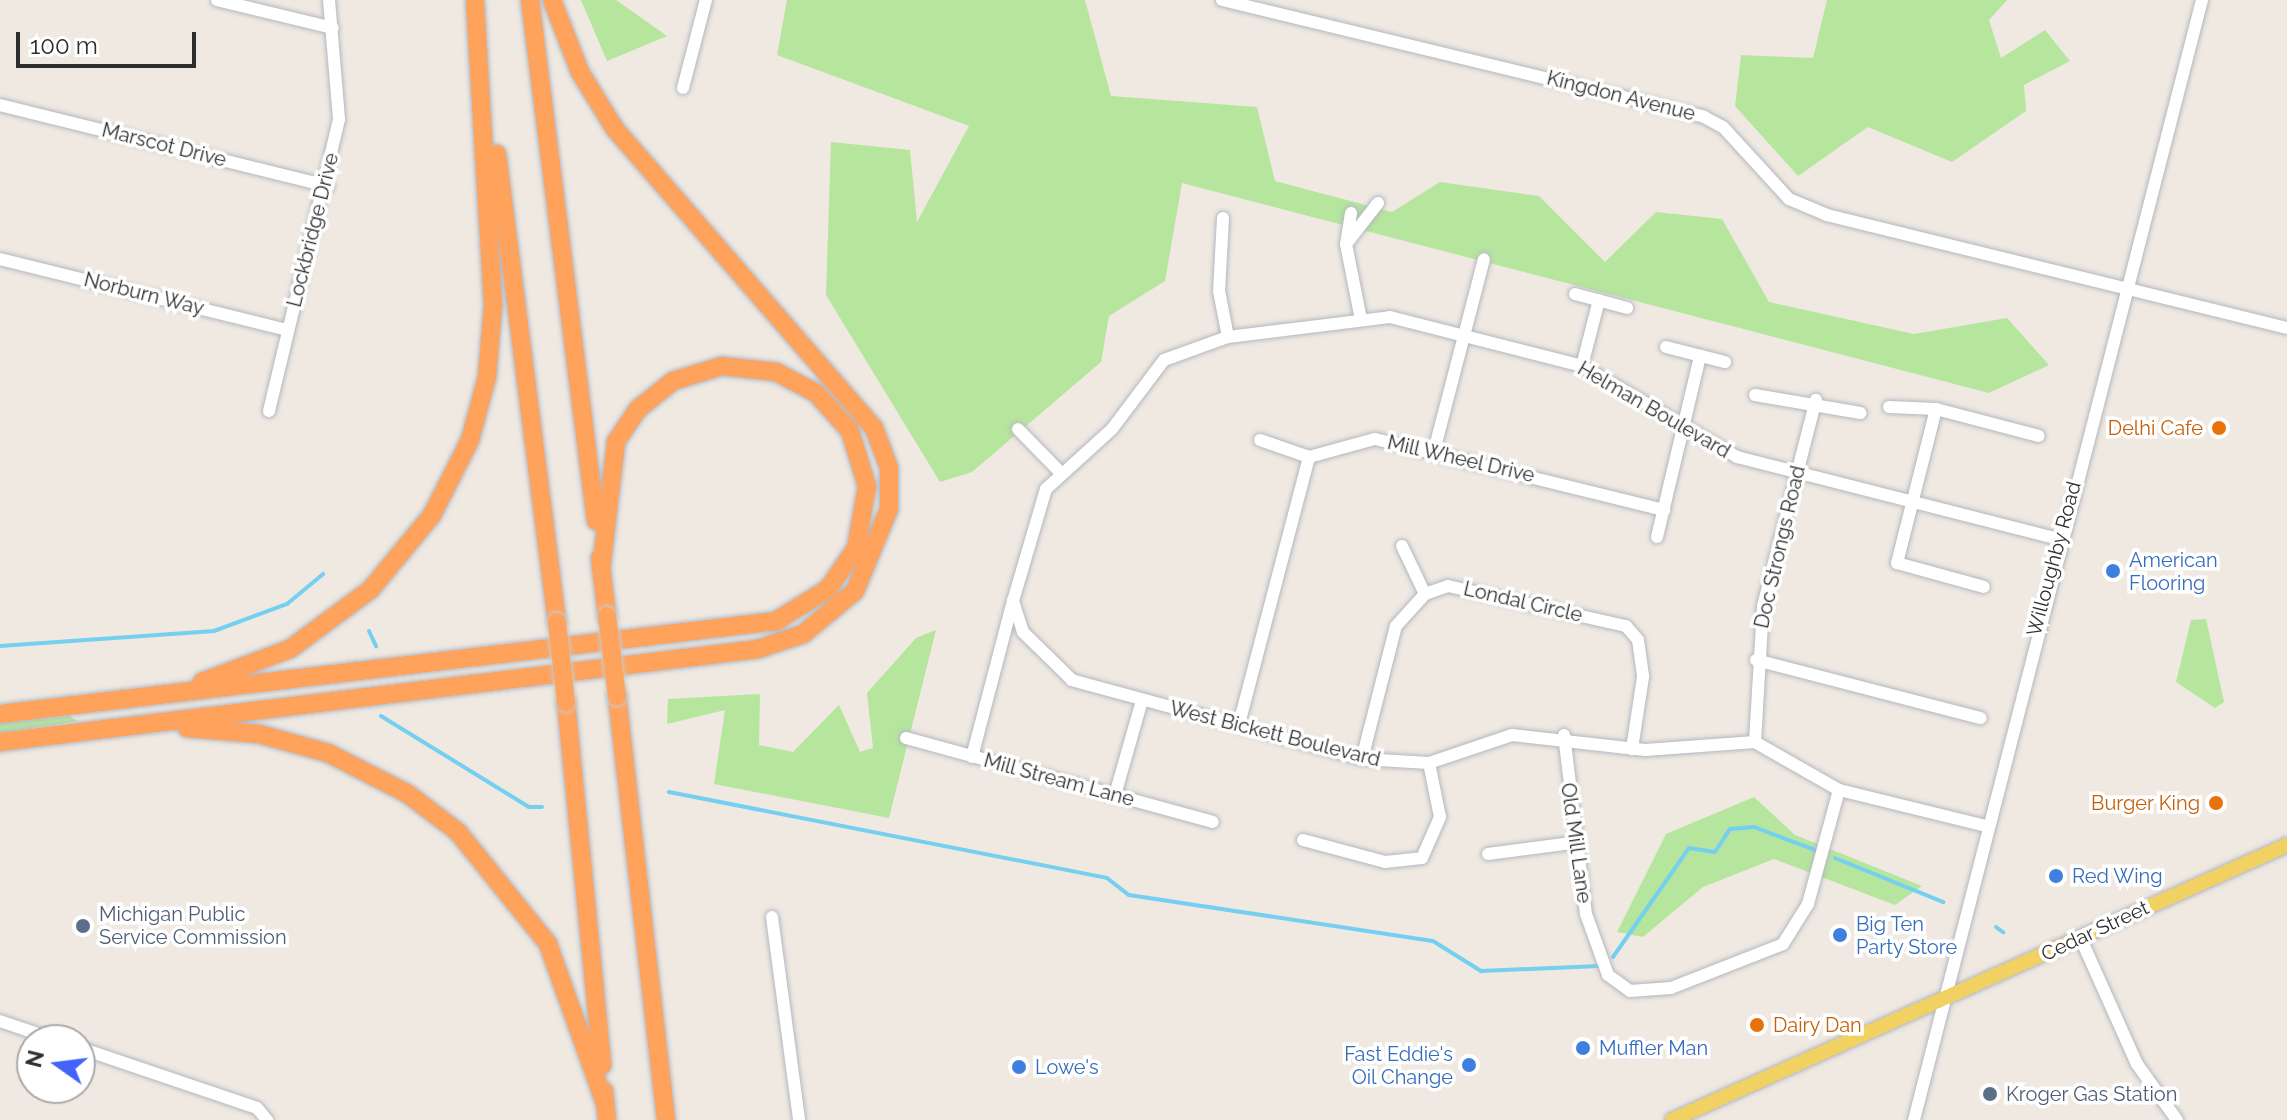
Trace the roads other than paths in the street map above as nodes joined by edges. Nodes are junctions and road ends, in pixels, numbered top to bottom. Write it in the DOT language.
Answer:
graph roads {
  1 [pos="217,0"];
  2 [pos="329,0"];
  3 [pos="477,0"];
  4 [pos="530,0"];
  5 [pos="552,0"];
  6 [pos="706,0"];
  7 [pos="1222,0"];
  8 [pos="2202,0"];
  9 [pos="333,28"];
  10 [pos="683,88"];
  11 [pos="0,105"];
  12 [pos="328,186"];
  13 [pos="1378,203"];
  14 [pos="1351,213"];
  15 [pos="1223,218"];
  16 [pos="1346,244"];
  17 [pos="0,259"];
  18 [pos="1484,259"];
  19 [pos="2127,288"];
  20 [pos="1575,294"];
  21 [pos="1599,300"];
  22 [pos="1627,308"];
  23 [pos="1361,320"];
  24 [pos="2287,328"];
  25 [pos="287,330"];
  26 [pos="1465,331"];
  27 [pos="1228,337"];
  28 [pos="1666,347"];
  29 [pos="1700,356"];
  30 [pos="1725,362"];
  31 [pos="1582,366"];
  32 [pos="1755,395"];
  33 [pos="1816,400"];
  34 [pos="1889,407"];
  35 [pos="1936,409"];
  36 [pos="269,411"];
  37 [pos="1860,413"];
  38 [pos="1018,429"];
  39 [pos="1685,431"];
  40 [pos="2039,436"];
  41 [pos="1260,440"];
  42 [pos="1434,451"];
  43 [pos="1309,457"];
  44 [pos="1060,472"];
  45 [pos="1798,472"];
  46 [pos="1910,502"];
  47 [pos="1664,510"];
  48 [pos="1657,537"];
  49 [pos="2059,539"];
  50 [pos="1402,546"];
  51 [pos="601,569"];
  52 [pos="1984,587"];
  53 [pos="1425,594"];
  54 [pos="1013,601"];
  55 [pos="1756,660"];
  56 [pos="1142,700"];
  57 [pos="109,701"];
  58 [pos="0,714"];
  59 [pos="1981,718"];
  60 [pos="1239,724"];
  61 [pos="89,731"];
  62 [pos="1564,735"];
  63 [pos="906,738"];
  64 [pos="0,742"];
  65 [pos="1755,742"];
  66 [pos="1632,749"];
  67 [pos="972,757"];
  68 [pos="1362,759"];
  69 [pos="1429,763"];
  70 [pos="1839,790"];
  71 [pos="1115,795"];
  72 [pos="1213,822"];
  73 [pos="1986,826"];
  74 [pos="1303,840"];
  75 [pos="1571,843"];
  76 [pos="2287,845"];
  77 [pos="1488,854"];
  78 [pos="772,917"];
  79 [pos="2081,939"];
  80 [pos="1947,998"];
  81 [pos="96,1053"];
  82 [pos="606,1112"];
  83 [pos="267,1119"];
  84 [pos="666,1120"];
  85 [pos="799,1120"];
  86 [pos="1672,1120"];
  87 [pos="1914,1120"];
  88 [pos="2177,1120"];
  1 -- 9 [label="street"];
  2 -- 9 [label="street, Lockbridge Drive"];
  3 -- 57 [label="highway"];
  3 -- 82 [label="highway, bridge"];
  4 -- 51 [label="highway"];
  5 -- 61 [label="highway"];
  6 -- 10 [label="street"];
  7 -- 19 [label="street, Kingdon Avenue"];
  8 -- 19 [label="street, Willoughby Road"];
  9 -- 12 [label="street, Lockbridge Drive"];
  11 -- 12 [label="street, Marscot Drive"];
  12 -- 25 [label="street, Lockbridge Drive"];
  13 -- 16 [label="street"];
  14 -- 16 [label="street"];
  15 -- 27 [label="street"];
  16 -- 23 [label="street"];
  17 -- 25 [label="street, Norburn Way"];
  18 -- 26 [label="street"];
  19 -- 24 [label="street, Kingdon Avenue"];
  19 -- 49 [label="street, Willoughby Road"];
  20 -- 21 [label="street"];
  21 -- 22 [label="street"];
  21 -- 31 [label="street"];
  23 -- 26 [label="street, Helman Boulevard"];
  23 -- 27 [label="street, Helman Boulevard"];
  25 -- 36 [label="street, Lockbridge Drive"];
  26 -- 31 [label="street, Helman Boulevard"];
  26 -- 42 [label="street"];
  27 -- 44 [label="street, Helman Boulevard"];
  28 -- 29 [label="street"];
  29 -- 30 [label="street"];
  29 -- 39 [label="street"];
  31 -- 39 [label="street, Helman Boulevard"];
  32 -- 33 [label="street"];
  33 -- 37 [label="street"];
  33 -- 45 [label="street, Doc Strongs Road"];
  34 -- 35 [label="street"];
  35 -- 40 [label="street"];
  35 -- 46 [label="street"];
  38 -- 44 [label="street"];
  39 -- 45 [label="street, Helman Boulevard"];
  39 -- 47 [label="street"];
  41 -- 43 [label="street"];
  42 -- 43 [label="street, Mill Wheel Drive"];
  42 -- 47 [label="street, Mill Wheel Drive"];
  43 -- 60 [label="street"];
  44 -- 54 [label="street"];
  45 -- 46 [label="street, Helman Boulevard"];
  45 -- 55 [label="street, Doc Strongs Road"];
  46 -- 49 [label="street, Helman Boulevard"];
  46 -- 52 [label="street"];
  47 -- 48 [label="street"];
  49 -- 73 [label="street, Willoughby Road"];
  50 -- 53 [label="street"];
  51 -- 57 [label="highway"];
  51 -- 84 [label="highway, bridge"];
  53 -- 66 [label="street, Londal Circle"];
  53 -- 68 [label="street"];
  54 -- 56 [label="street, West Bickett Boulevard"];
  54 -- 67 [label="street"];
  55 -- 59 [label="street"];
  55 -- 65 [label="street, Doc Strongs Road"];
  56 -- 60 [label="street, West Bickett Boulevard"];
  56 -- 71 [label="street"];
  57 -- 58 [label="highway"];
  60 -- 68 [label="street, West Bickett Boulevard"];
  61 -- 64 [label="highway"];
  61 -- 82 [label="highway"];
  62 -- 66 [label="street, West Bickett Boulevard"];
  62 -- 69 [label="street, West Bickett Boulevard"];
  62 -- 75 [label="street, Old Mill Lane"];
  63 -- 67 [label="street, Mill Stream Lane"];
  65 -- 66 [label="street, West Bickett Boulevard"];
  65 -- 70 [label="street"];
  67 -- 71 [label="street, Mill Stream Lane"];
  68 -- 69 [label="street, West Bickett Boulevard"];
  69 -- 74 [label="street"];
  70 -- 73 [label="street"];
  70 -- 75 [label="street, Old Mill Lane"];
  71 -- 72 [label="street, Mill Stream Lane"];
  73 -- 80 [label="street, Willoughby Road"];
  75 -- 77 [label="street"];
  76 -- 79 [label="main road, Cedar Street"];
  78 -- 85 [label="street"];
  79 -- 80 [label="main road, Cedar Street"];
  79 -- 88 [label="street"];
  80 -- 86 [label="main road, Cedar Street"];
  80 -- 87 [label="street, Willoughby Road"];
  81 -- 83 [label="street"];
}
